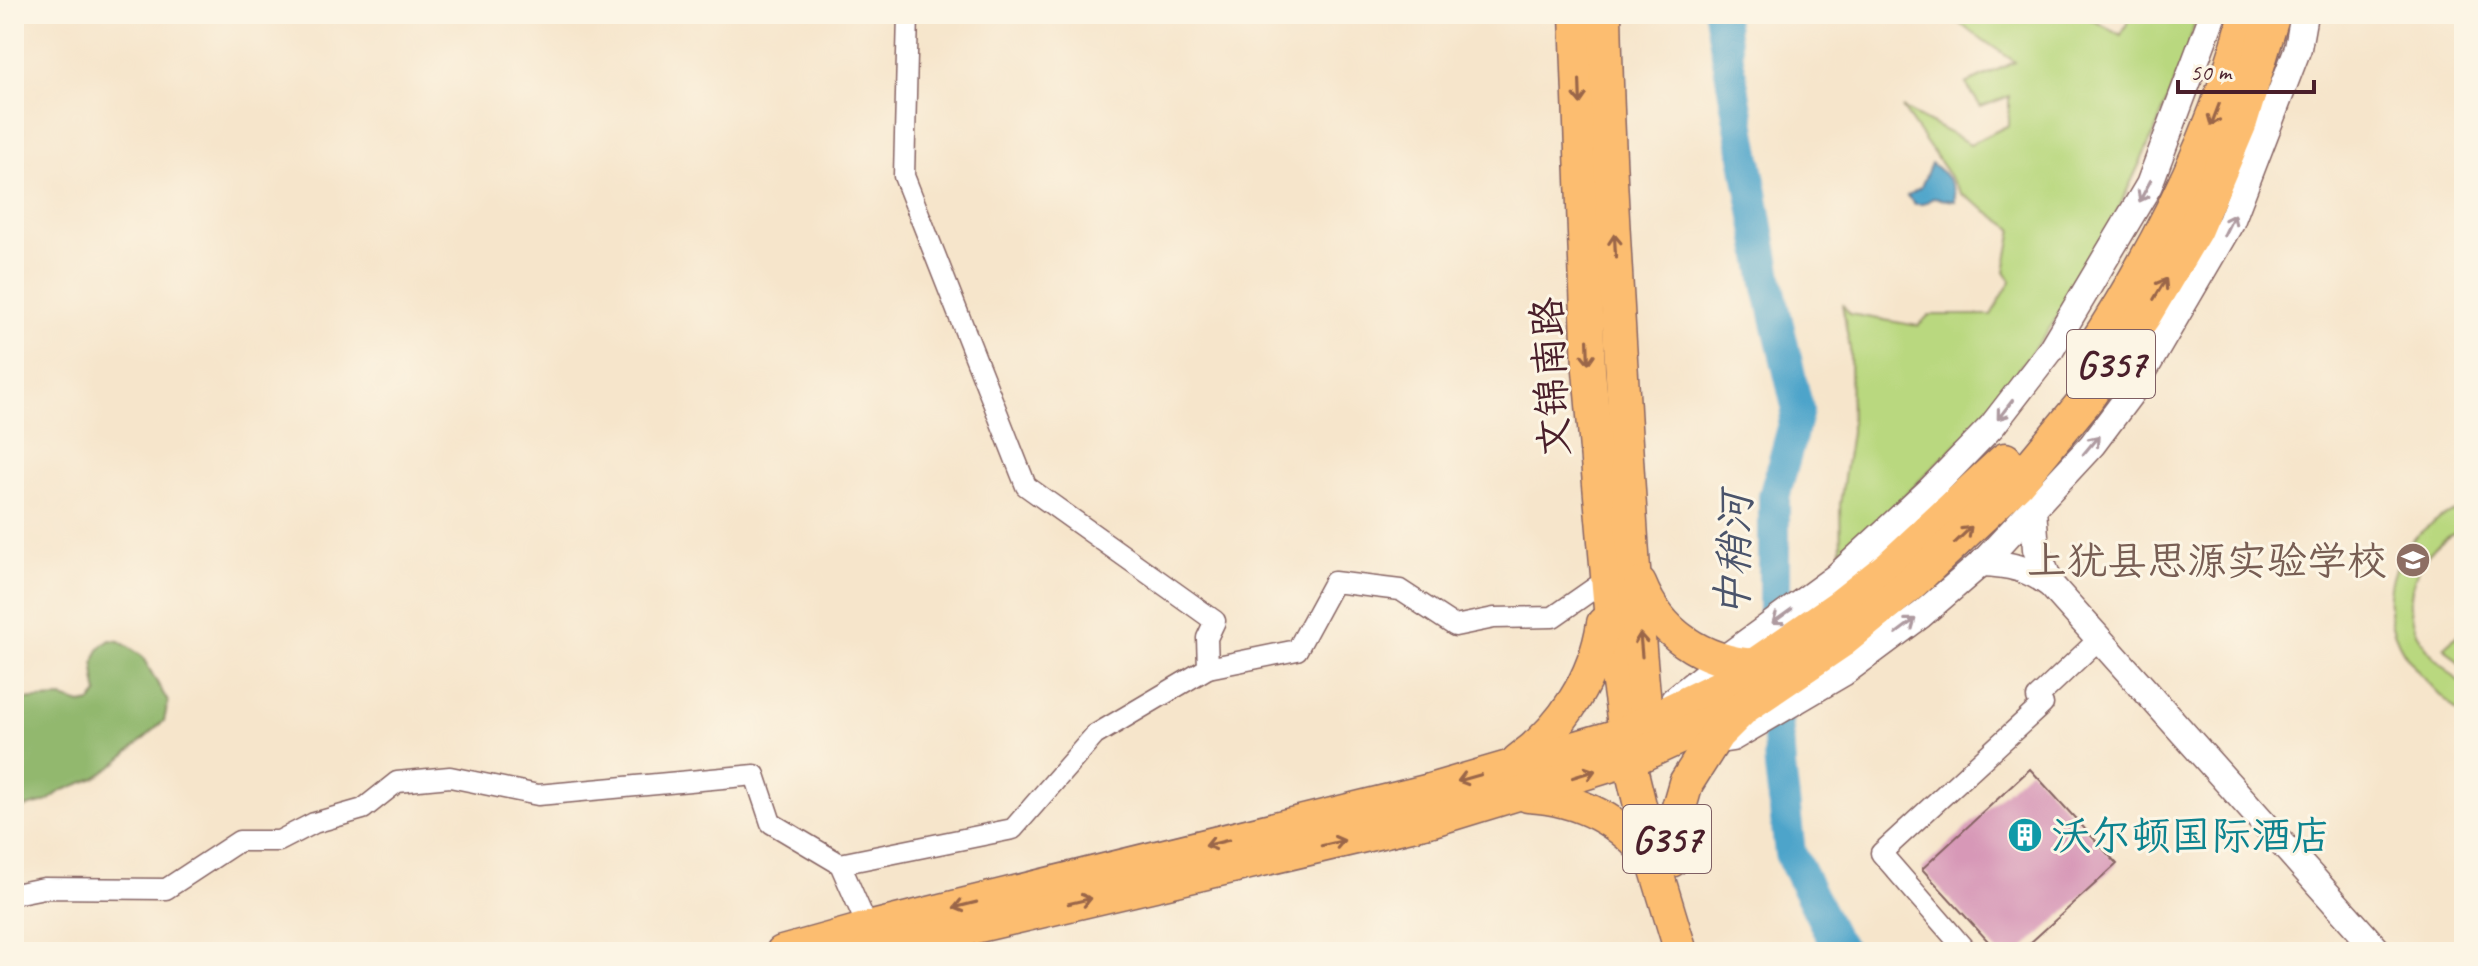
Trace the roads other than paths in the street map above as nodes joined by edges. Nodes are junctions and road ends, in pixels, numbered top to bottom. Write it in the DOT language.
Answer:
graph roads {
  1 [pos="908,14"];
  2 [pos="1576,14"];
  3 [pos="1605,14"];
  4 [pos="2213,14"];
  5 [pos="2247,14"];
  6 [pos="2273,14"];
  7 [pos="2304,14"];
  8 [pos="2033,509"];
  9 [pos="1633,550"];
  10 [pos="1981,563"];
  11 [pos="1606,580"];
  12 [pos="2051,585"];
  13 [pos="1838,592"];
  14 [pos="2099,639"];
  15 [pos="1842,657"];
  16 [pos="1208,668"];
  17 [pos="1731,693"];
  18 [pos="1638,741"];
  19 [pos="1507,782"];
  20 [pos="1662,862"];
  21 [pos="840,864"];
  22 [pos="14,894"];
  23 [pos="868,940"];
  24 [pos="782,952"];
  25 [pos="1681,952"];
  26 [pos="1702,952"];
  27 [pos="1967,952"];
  28 [pos="2379,952"];
  1 -- 16 [label="street"];
  2 -- 11 [label="main road, 文锦南路, one-way"];
  9 -- 3 [label="main road, 文锦南路, one-way"];
  4 -- 13 [label="street, one-way"];
  5 -- 13 [label="highway, G357, one-way"];
  15 -- 6 [label="highway, G357, one-way"];
  8 -- 7 [label="street, one-way"];
  8 -- 10 [label="street"];
  8 -- 12 [label="street"];
  9 -- 17 [label="main road"];
  18 -- 9 [label="main road, 文锦南路, one-way"];
  10 -- 12 [label="street"];
  15 -- 10 [label="street, one-way"];
  11 -- 16 [label="street"];
  11 -- 18 [label="main road, 文锦南路"];
  11 -- 19 [label="main road"];
  12 -- 14 [label="street"];
  13 -- 17 [label="highway, G357, one-way"];
  14 -- 27 [label="street"];
  14 -- 28 [label="street"];
  15 -- 17 [label="highway, G357"];
  16 -- 21 [label="street"];
  17 -- 18 [label="highway, G357"];
  17 -- 18 [label="street"];
  17 -- 20 [label="highway"];
  18 -- 19 [label="main road"];
  18 -- 20 [label="main road, G357"];
  19 -- 20 [label="main road"];
  19 -- 23 [label="main road"];
  20 -- 25 [label="main road, G357"];
  20 -- 26 [label="main road, G357"];
  21 -- 22 [label="street"];
  21 -- 23 [label="street"];
  23 -- 24 [label="main road"];
}
